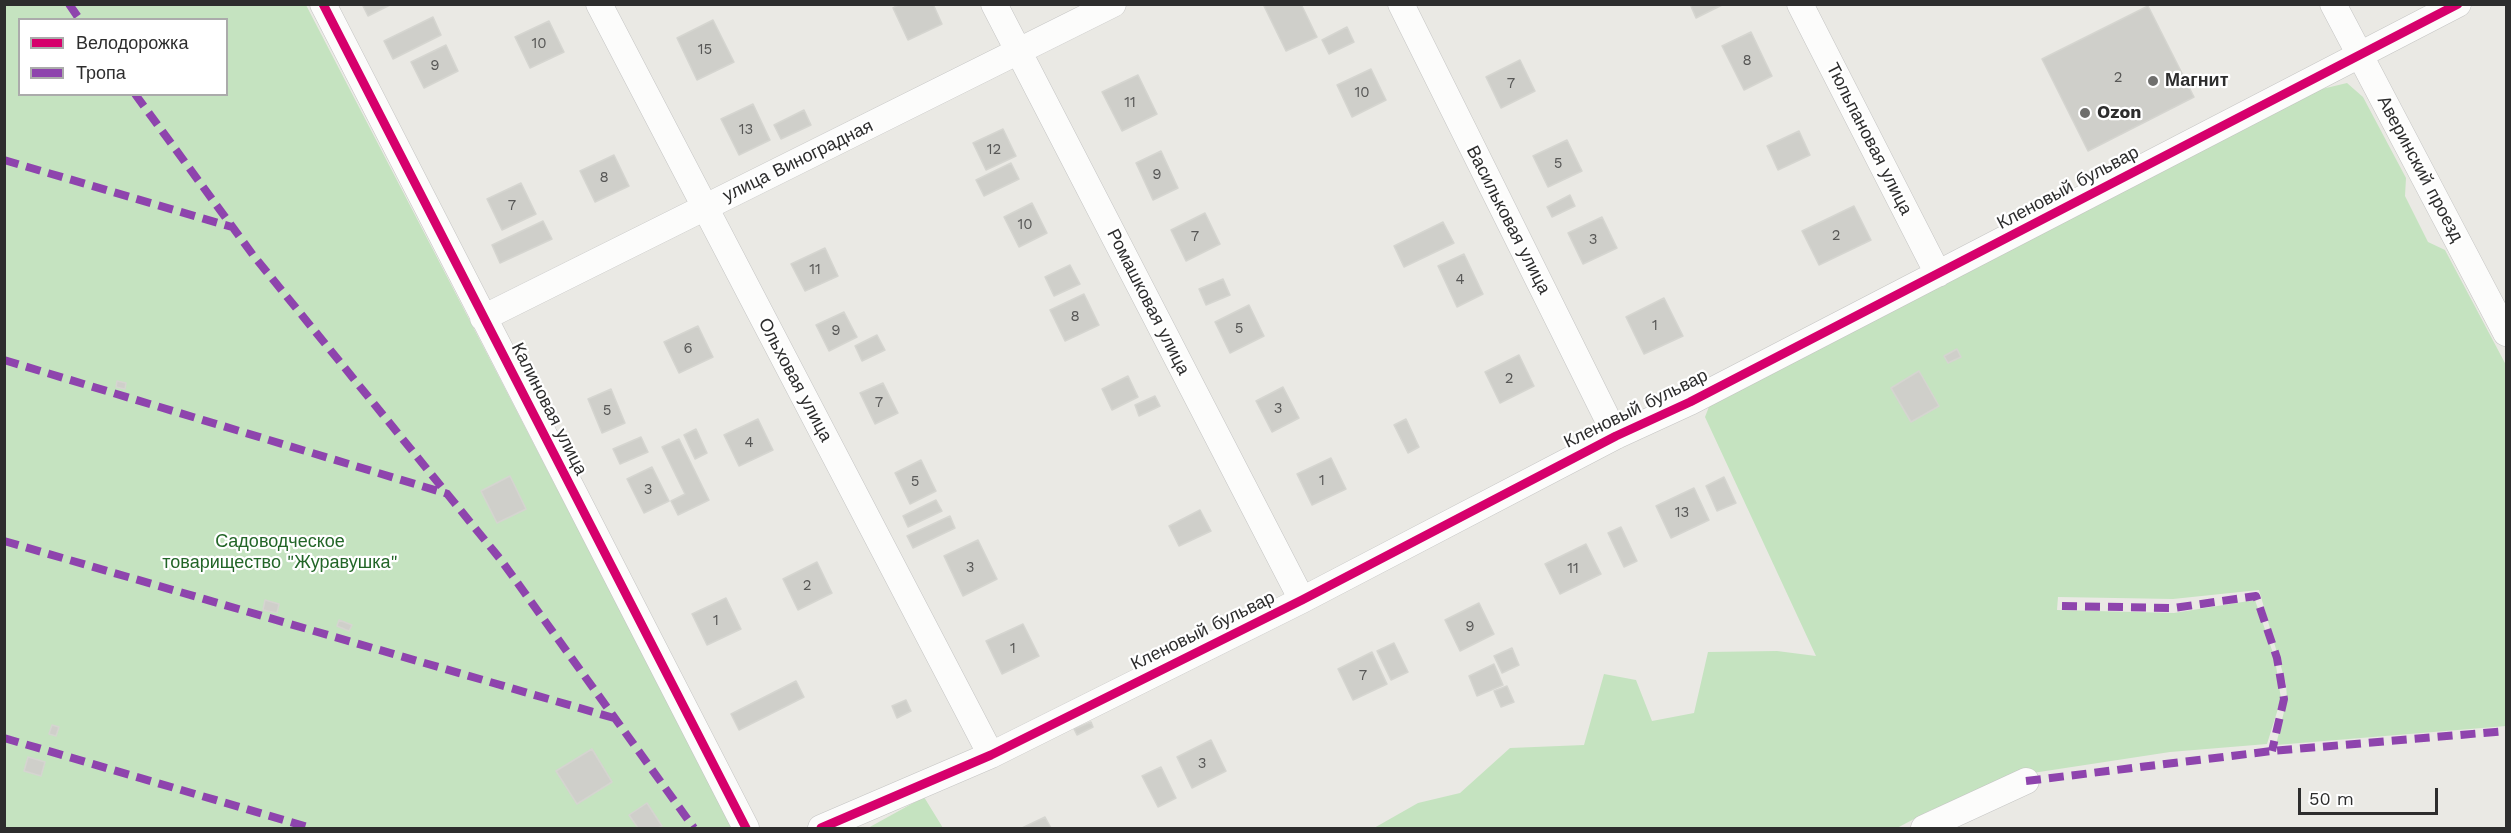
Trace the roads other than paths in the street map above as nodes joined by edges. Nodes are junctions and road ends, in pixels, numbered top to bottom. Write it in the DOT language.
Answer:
graph roads {
  1 [pos="323,4"];
  2 [pos="599,4"];
  3 [pos="994,4"];
  4 [pos="1113,4"];
  5 [pos="1401,4"];
  6 [pos="1800,4"];
  7 [pos="2333,4"];
  8 [pos="2458,4"];
  9 [pos="1019,51"];
  10 [pos="2359,54"];
  11 [pos="705,207"];
  12 [pos="1938,274"];
  13 [pos="483,318"];
  14 [pos="2506,333"];
  15 [pos="1616,436"];
  16 [pos="1302,600"];
  17 [pos="991,755"];
  18 [pos="2026,781"];
  19 [pos="746,828"];
  20 [pos="821,828"];
  21 [pos="1924,828"];
  1 -- 13 [label="street, Калиновая улица"];
  2 -- 11 [label="street, Ольховая улица"];
  3 -- 9 [label="street, Ромашковая улица"];
  4 -- 9 [label="street, улица Виноградная"];
  5 -- 15 [label="street, Васильковая улица"];
  6 -- 12 [label="street, Тюльпановая улица"];
  7 -- 10 [label="street, Аверинский проезд"];
  8 -- 10 [label="street, Кленовый бульвар"];
  9 -- 11 [label="street, улица Виноградная"];
  9 -- 16 [label="street, Ромашковая улица"];
  10 -- 12 [label="street, Кленовый бульвар"];
  10 -- 14 [label="street, Аверинский проезд"];
  11 -- 13 [label="street, улица Виноградная"];
  11 -- 17 [label="street, Ольховая улица"];
  12 -- 15 [label="street, Кленовый бульвар"];
  13 -- 19 [label="street, Калиновая улица"];
  15 -- 16 [label="street, Кленовый бульвар"];
  16 -- 17 [label="street, Кленовый бульвар"];
  17 -- 20 [label="street, Кленовый бульвар"];
  18 -- 21 [label="street"];
}
